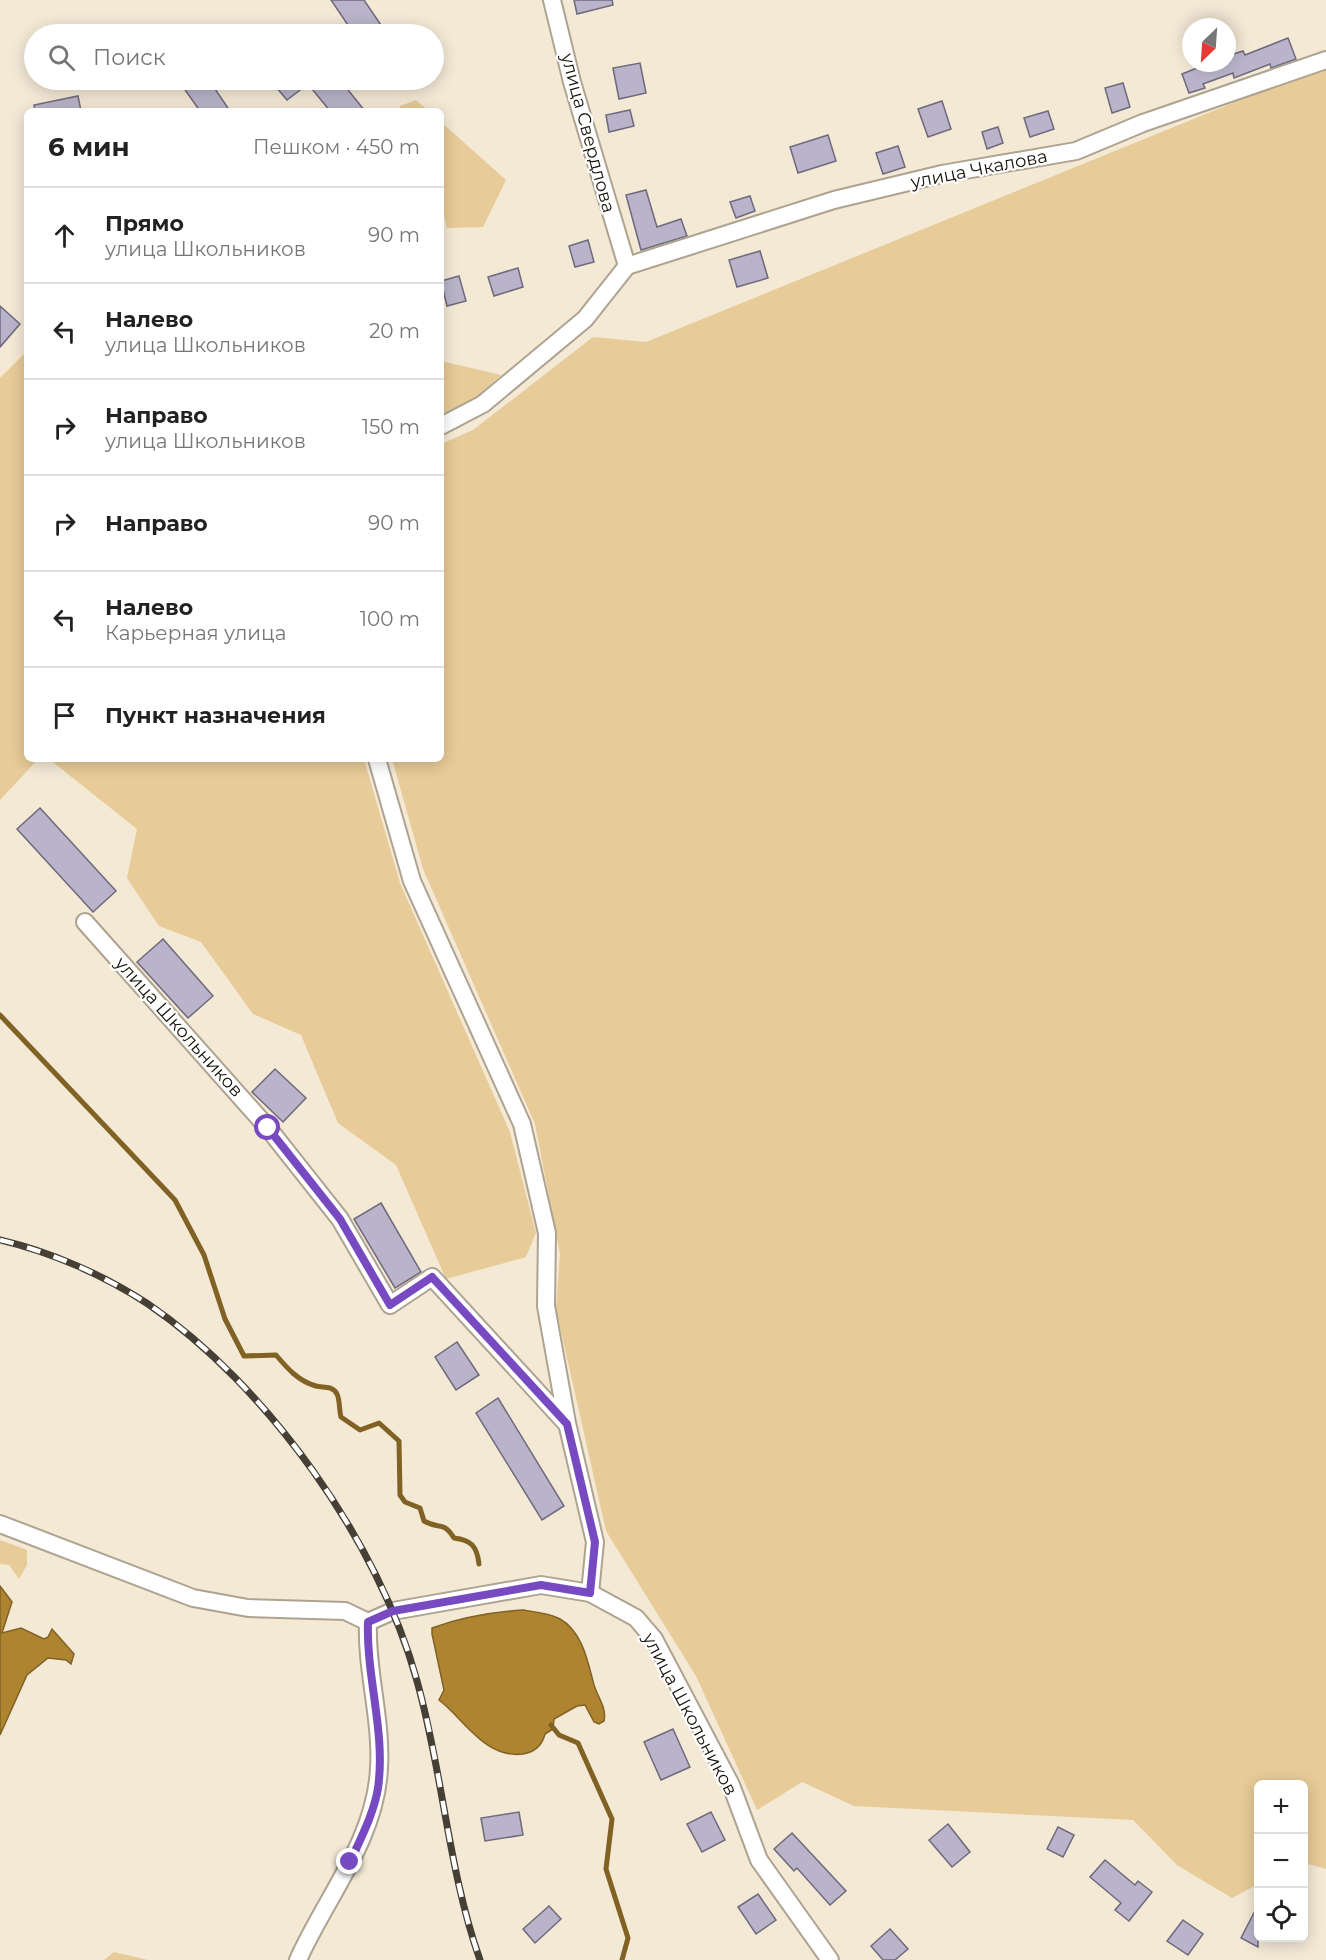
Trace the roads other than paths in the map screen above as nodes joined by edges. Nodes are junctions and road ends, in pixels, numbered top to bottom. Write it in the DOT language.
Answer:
graph roads {
  1 [pos="552,0"];
  2 [pos="1326,60"];
  3 [pos="627,266"];
  4 [pos="444,424"];
  5 [pos="378,762"];
  6 [pos="85,922"];
  7 [pos="567,1424"];
  8 [pos="0,1524"];
  9 [pos="590,1593"];
  10 [pos="368,1622"];
  11 [pos="298,1960"];
  12 [pos="830,1960"];
  1 -- 3 [label="street, улица Свердлова"];
  2 -- 3 [label="street, улица Чкалова"];
  3 -- 4 [label="street"];
  5 -- 7 [label="street"];
  6 -- 7 [label="street, улица Школьников"];
  7 -- 9 [label="street, улица Школьников"];
  8 -- 10 [label="street"];
  9 -- 10 [label="street"];
  9 -- 12 [label="street, улица Школьников"];
  10 -- 11 [label="street"];
}
